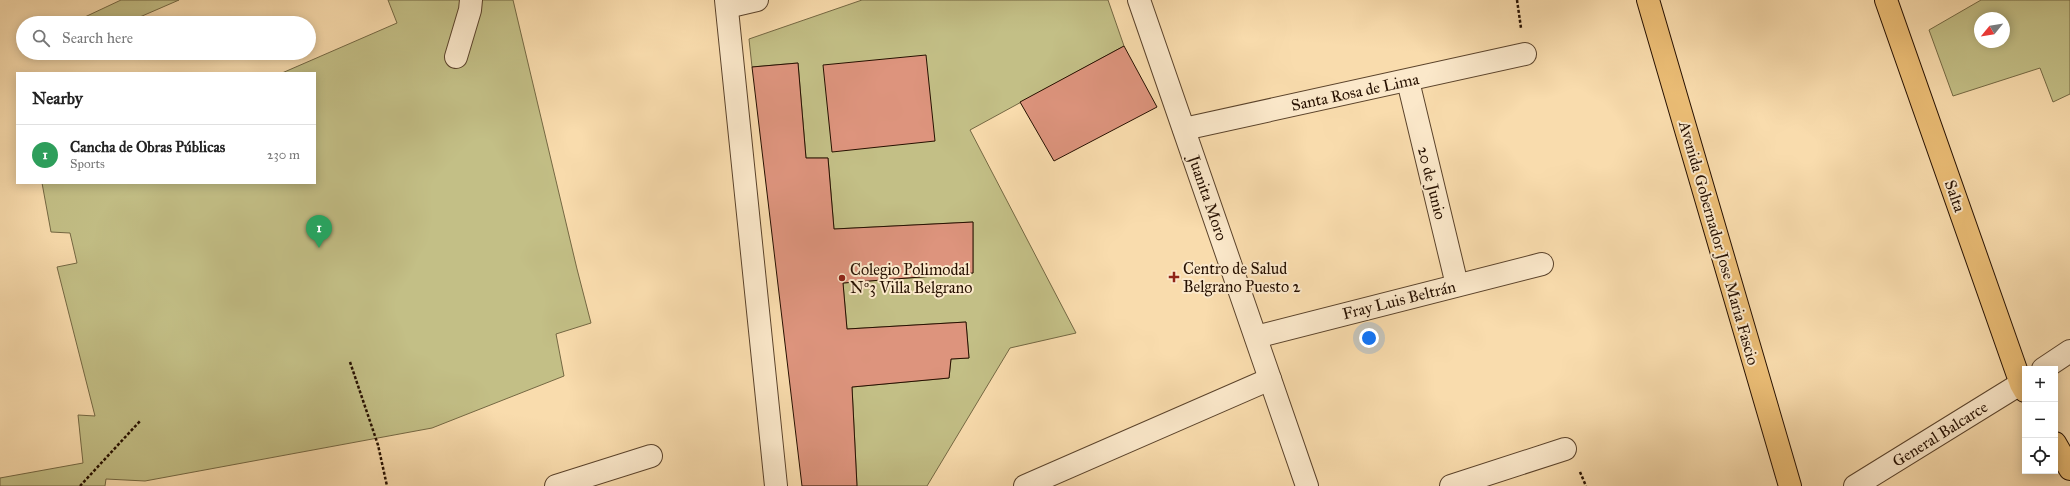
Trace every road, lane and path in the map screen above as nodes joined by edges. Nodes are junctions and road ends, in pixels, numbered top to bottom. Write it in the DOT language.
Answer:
graph roads {
  1 [pos="471,0"];
  2 [pos="757,0"];
  3 [pos="1139,0"];
  4 [pos="1648,0"];
  5 [pos="1886,0"];
  6 [pos="727,4"];
  7 [pos="1525,54"];
  8 [pos="456,57"];
  9 [pos="1408,81"];
  10 [pos="1184,129"];
  11 [pos="1542,264"];
  12 [pos="1457,285"];
  13 [pos="1256,337"];
  14 [pos="2070,351"];
  15 [pos="350,362"];
  16 [pos="2048,366"];
  17 [pos="1270,380"];
  18 [pos="2022,380"];
  19 [pos="2022,387"];
  20 [pos="141,420"];
  21 [pos="2058,448"];
  22 [pos="1565,449"];
  23 [pos="651,456"];
  24 [pos="2070,469"];
  25 [pos="80,486"];
  26 [pos="387,486"];
  27 [pos="556,486"];
  28 [pos="776,486"];
  29 [pos="1025,486"];
  30 [pos="1307,486"];
  31 [pos="1451,486"];
  32 [pos="1790,486"];
  33 [pos="1856,486"];
  1 -- 8 [label="street"];
  2 -- 6 [label="street"];
  3 -- 10 [label="street, Juanita Moro"];
  4 -- 32 [label="main road, Avenida Gobernador Jose Maria Fascio"];
  5 -- 18 [label="main road, Salta"];
  6 -- 28 [label="street"];
  7 -- 9 [label="street, Santa Rosa de Lima"];
  9 -- 10 [label="street, Santa Rosa de Lima"];
  9 -- 12 [label="street, 20 de Junio"];
  10 -- 13 [label="street, Juanita Moro"];
  11 -- 12 [label="street, Fray Luis Beltrán"];
  12 -- 13 [label="street, Fray Luis Beltrán"];
  13 -- 17 [label="street, Juanita Moro"];
  14 -- 16 [label="street"];
  15 -- 26 [label="path"];
  17 -- 29 [label="street"];
  17 -- 30 [label="street, Juanita Moro"];
  19 -- 33 [label="street, General Balcarce"];
  20 -- 25 [label="path"];
  21 -- 24 [label="main road"];
  22 -- 31 [label="street"];
  23 -- 27 [label="street"];
}
